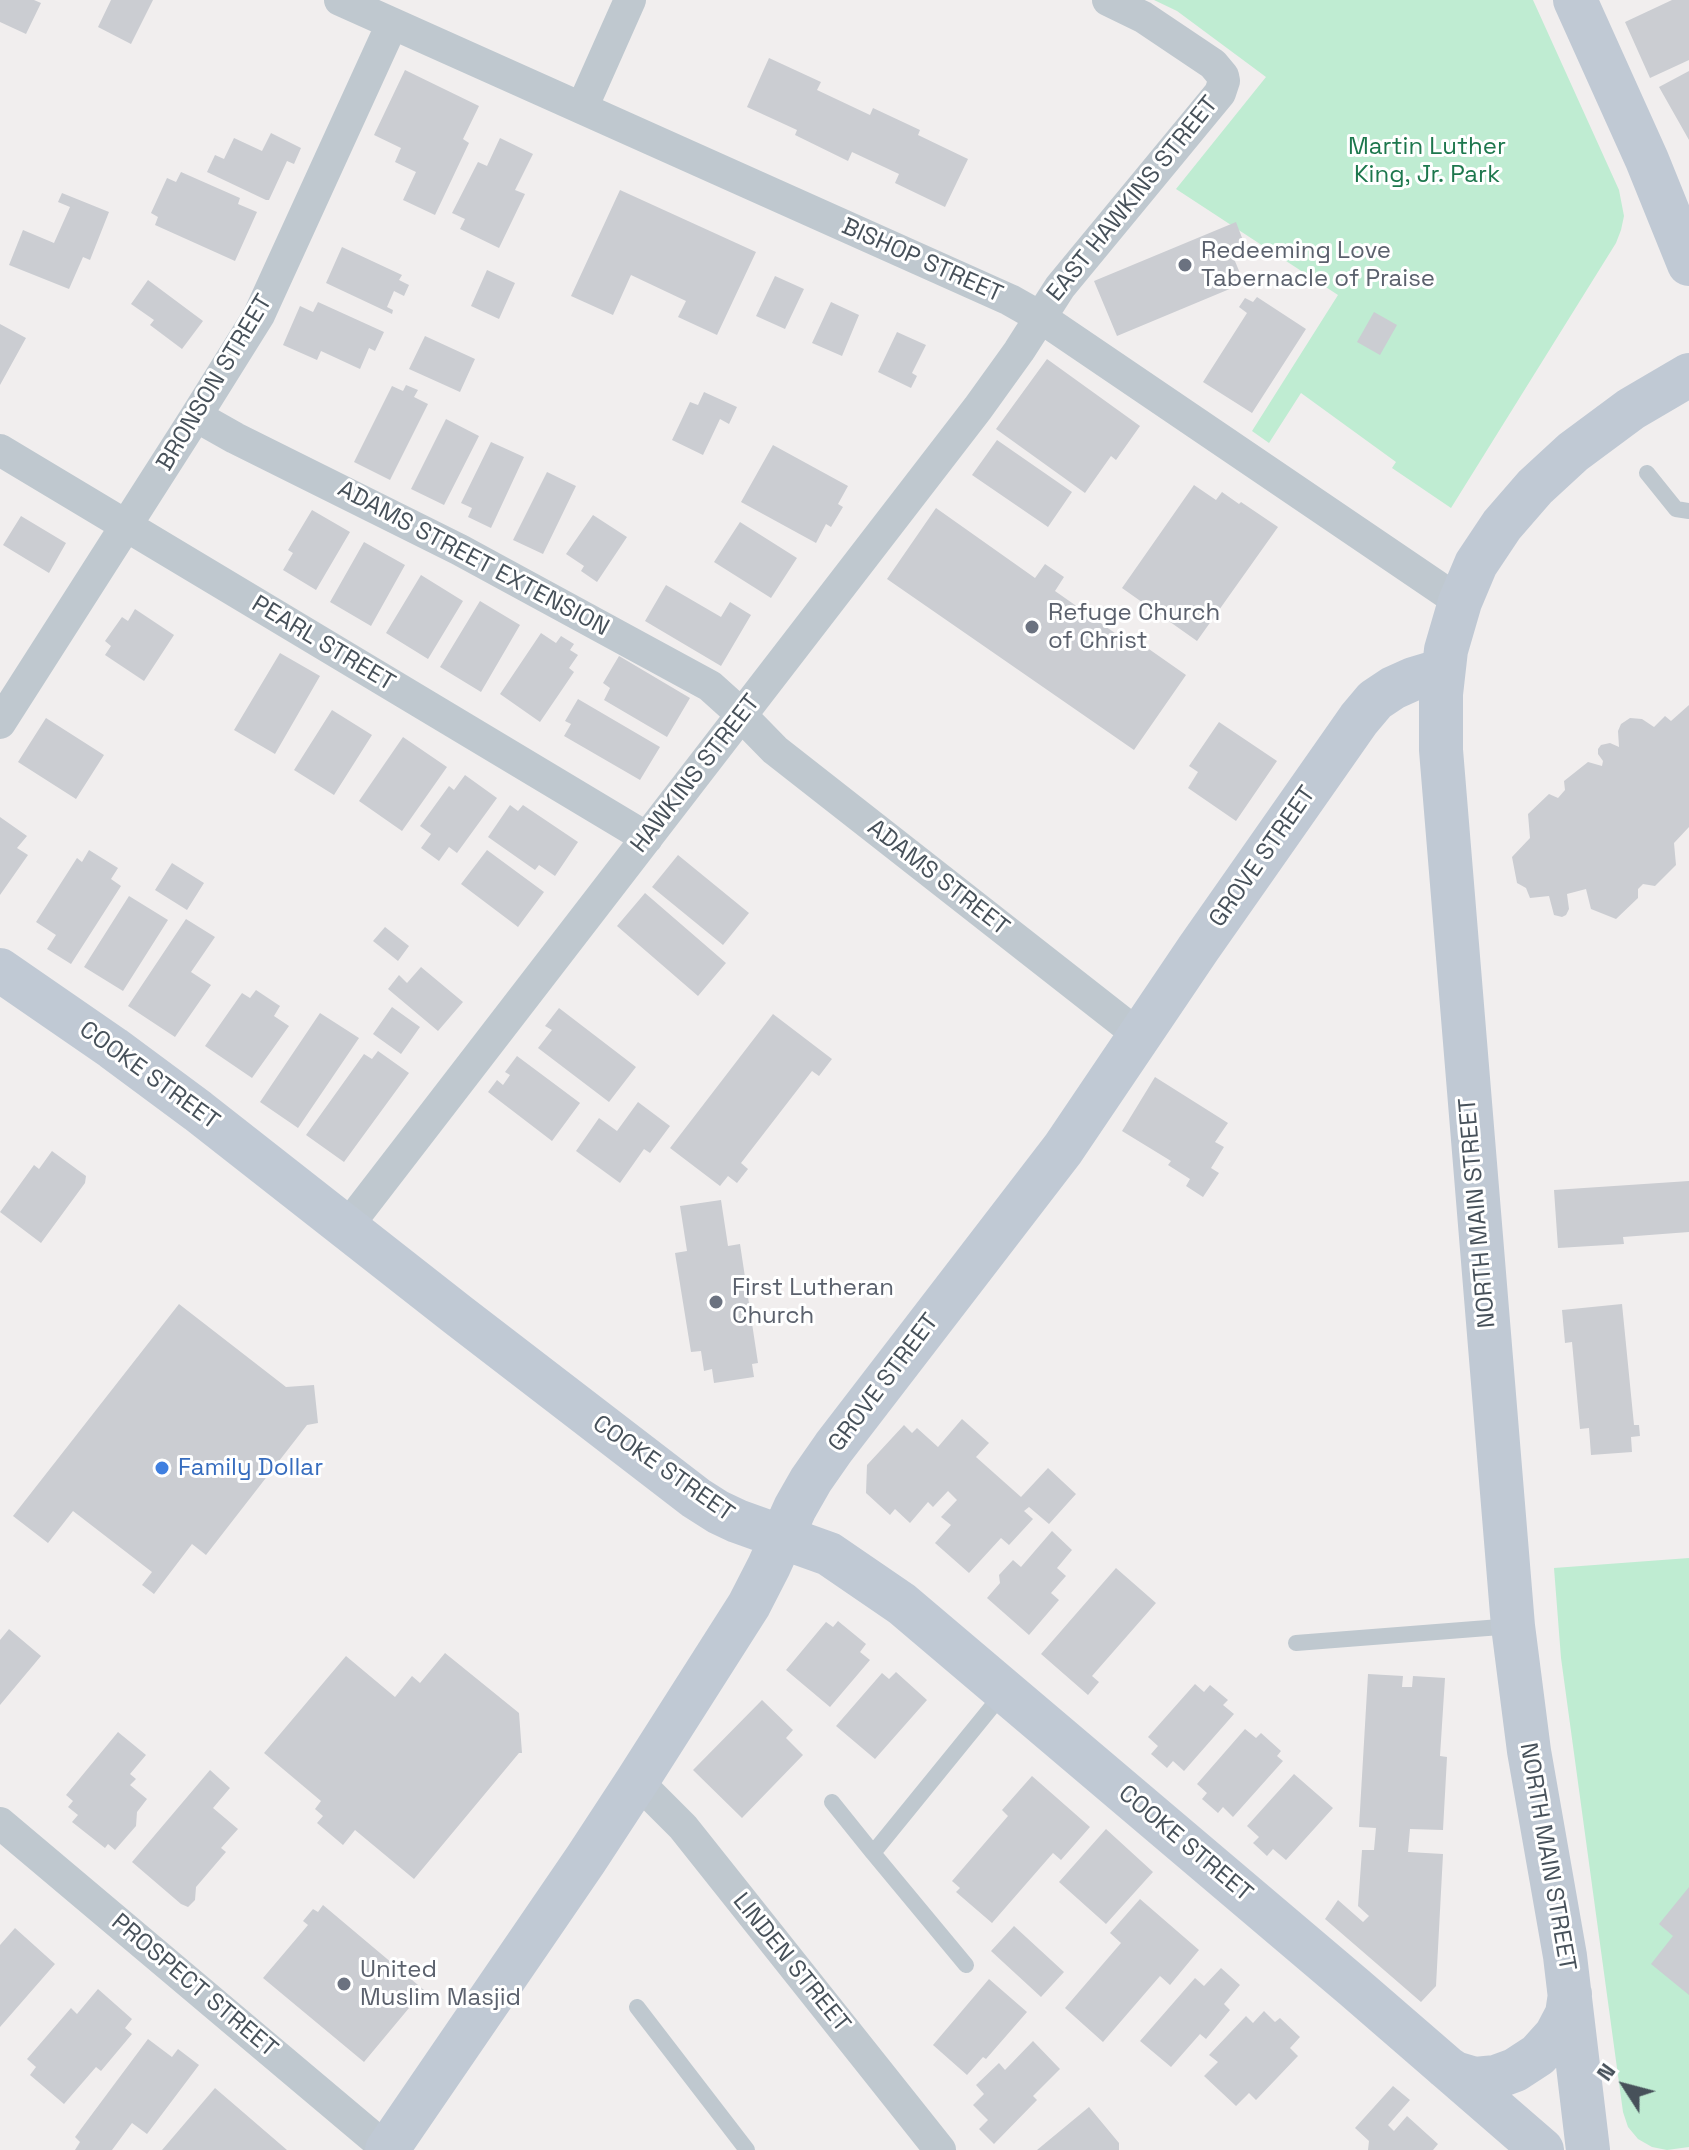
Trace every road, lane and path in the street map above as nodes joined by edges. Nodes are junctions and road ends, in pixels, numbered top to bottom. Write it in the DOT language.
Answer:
graph roads {
  1 [pos="340,0"];
  2 [pos="630,0"];
  3 [pos="1108,0"];
  4 [pos="1575,0"];
  5 [pos="392,24"];
  6 [pos="582,108"];
  7 [pos="1689,264"];
  8 [pos="1040,317"];
  9 [pos="1689,375"];
  10 [pos="196,416"];
  11 [pos="0,450"];
  12 [pos="1647,473"];
  13 [pos="1689,511"];
  14 [pos="127,526"];
  15 [pos="1460,602"];
  16 [pos="1443,670"];
  17 [pos="741,715"];
  18 [pos="0,723"];
  19 [pos="647,838"];
  20 [pos="0,970"];
  21 [pos="1140,1036"];
  22 [pos="346,1228"];
  23 [pos="782,1537"];
  24 [pos="1513,1626"];
  25 [pos="1296,1643"];
  26 [pos="1005,1690"];
  27 [pos="637,1781"];
  28 [pos="832,1802"];
  29 [pos="0,1823"];
  30 [pos="873,1853"];
  31 [pos="966,1965"];
  32 [pos="1570,1991"];
  33 [pos="637,2007"];
  34 [pos="1439,2063"];
  35 [pos="930,2146"];
  36 [pos="387,2150"];
  37 [pos="747,2150"];
  38 [pos="1542,2150"];
  39 [pos="1588,2150"];
  1 -- 5 [label="street, BISHOP STREET"];
  2 -- 6 [label="street"];
  3 -- 8 [label="street, EAST HAWKINS STREET"];
  4 -- 7 [label="main road"];
  5 -- 6 [label="street, BISHOP STREET"];
  5 -- 10 [label="street, BRONSON STREET"];
  6 -- 8 [label="street, BISHOP STREET"];
  8 -- 15 [label="street, BISHOP STREET"];
  8 -- 17 [label="street, HAWKINS STREET"];
  9 -- 15 [label="main road, NORTH MAIN STREET"];
  10 -- 14 [label="street, BRONSON STREET"];
  10 -- 17 [label="street, ADAMS STREET EXTENSION"];
  11 -- 14 [label="street, PEARL STREET"];
  12 -- 13 [label="lane"];
  14 -- 18 [label="street, BRONSON STREET"];
  14 -- 19 [label="street, PEARL STREET"];
  15 -- 16 [label="main road, NORTH MAIN STREET"];
  16 -- 21 [label="main road, GROVE STREET"];
  16 -- 24 [label="main road, NORTH MAIN STREET"];
  17 -- 19 [label="street, HAWKINS STREET"];
  17 -- 21 [label="street, ADAMS STREET"];
  19 -- 22 [label="street, HAWKINS STREET"];
  20 -- 22 [label="main road, COOKE STREET"];
  21 -- 23 [label="main road, GROVE STREET"];
  22 -- 23 [label="main road, COOKE STREET"];
  23 -- 26 [label="main road, COOKE STREET"];
  23 -- 27 [label="main road, GROVE STREET"];
  24 -- 25 [label="lane"];
  24 -- 32 [label="main road, NORTH MAIN STREET"];
  26 -- 30 [label="lane"];
  26 -- 34 [label="main road, COOKE STREET"];
  27 -- 35 [label="street, LINDEN STREET"];
  27 -- 36 [label="main road, GROVE STREET"];
  28 -- 30 [label="lane"];
  29 -- 36 [label="street, PROSPECT STREET"];
  30 -- 31 [label="lane"];
  32 -- 34 [label="main road"];
  32 -- 39 [label="main road, NORTH MAIN STREET"];
  33 -- 37 [label="lane"];
  34 -- 38 [label="main road, COOKE STREET"];
}
